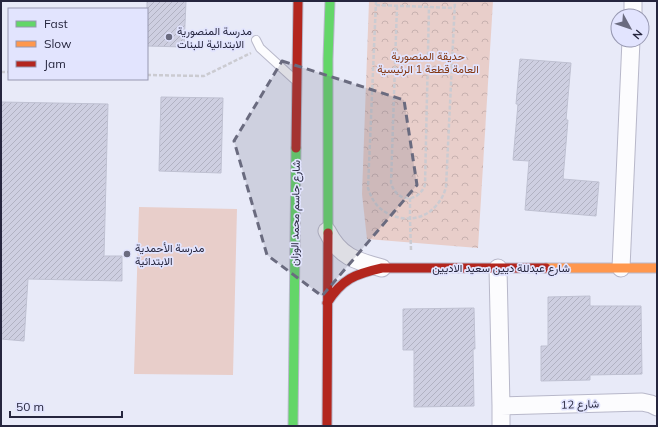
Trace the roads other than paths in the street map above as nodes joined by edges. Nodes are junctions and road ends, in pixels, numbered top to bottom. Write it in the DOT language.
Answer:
graph roads {
  1 [pos="300,3"];
  2 [pos="327,3"];
  3 [pos="256,40"];
  4 [pos="631,48"];
  5 [pos="296,80"];
  6 [pos="328,231"];
  7 [pos="382,268"];
  8 [pos="498,268"];
  9 [pos="621,268"];
  10 [pos="657,268"];
  11 [pos="327,303"];
  12 [pos="292,405"];
  13 [pos="501,406"];
  14 [pos="657,407"];
  15 [pos="285,416"];
  16 [pos="293,426"];
  17 [pos="327,426"];
  18 [pos="501,426"];
  1 -- 5 [label="street, شارع جاسم محمد الوزان"];
  2 -- 6 [label="street"];
  3 -- 5 [label="lane"];
  4 -- 9 [label="street"];
  5 -- 12 [label="street, شارع جاسم محمد الوزان"];
  6 -- 7 [label="street, شارع عبدللة ديين سعيد الاديين"];
  6 -- 11 [label="street"];
  7 -- 8 [label="street, شارع عبدللة ديين سعيد الاديين"];
  7 -- 11 [label="street, شارع عبدللة ديين سعيد الاديين"];
  8 -- 9 [label="street, شارع عبدللة ديين سعيد الاديين"];
  8 -- 13 [label="street"];
  9 -- 10 [label="street, شارع عبدللة ديين سعيد الاديين"];
  11 -- 17 [label="street"];
  12 -- 15 [label="street"];
  12 -- 16 [label="street, شارع جاسم محمد الوزان"];
  13 -- 14 [label="street, شارع 12"];
  13 -- 18 [label="street"];
}
